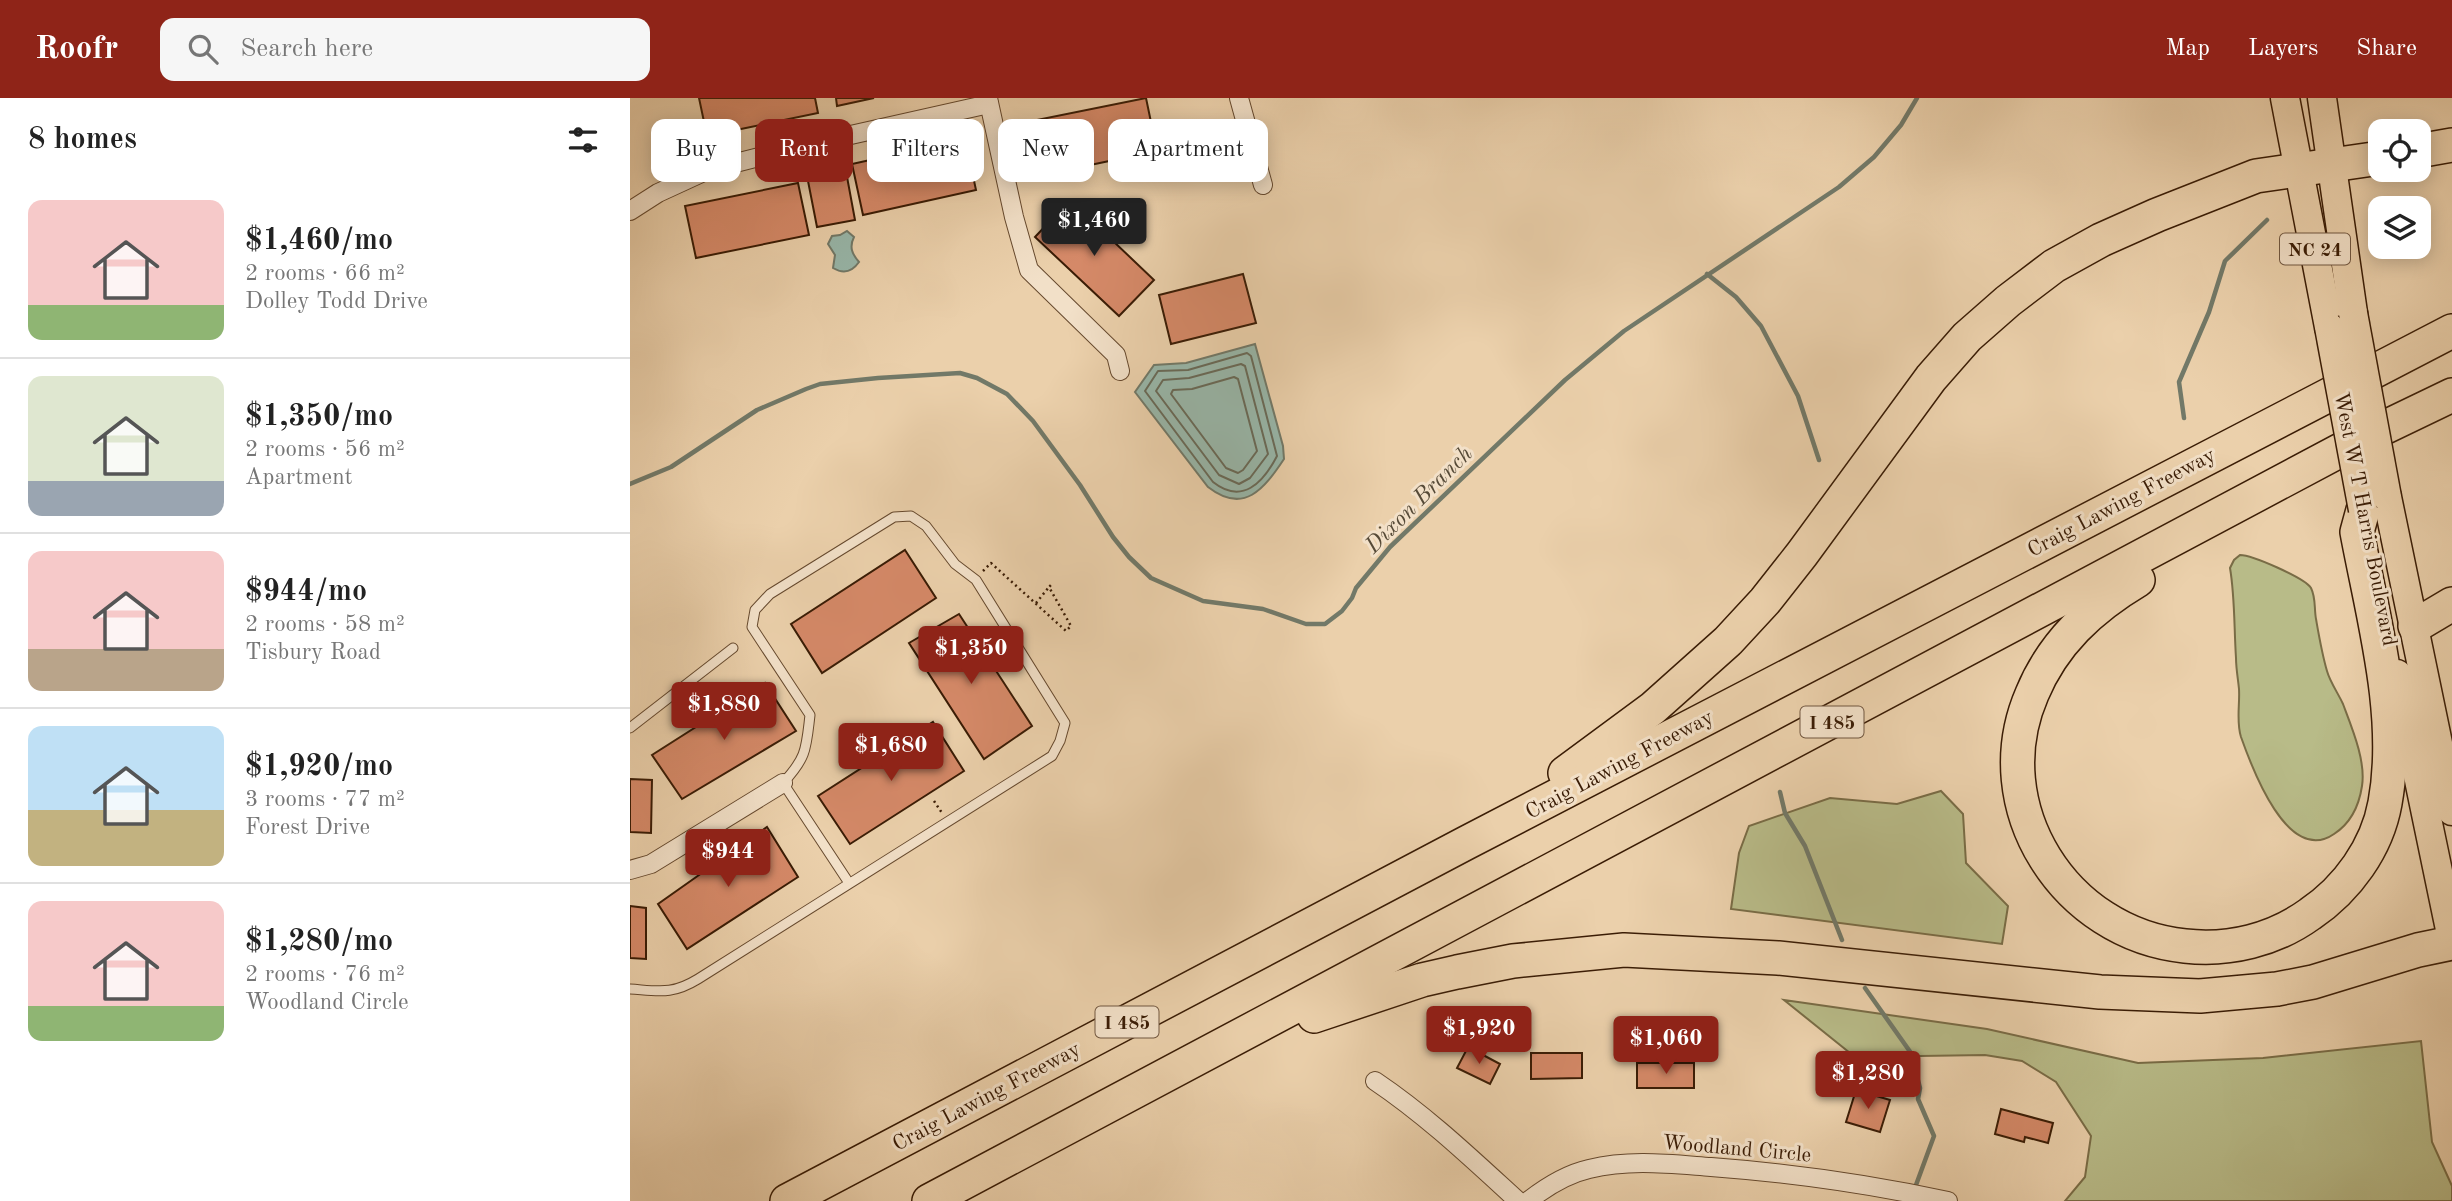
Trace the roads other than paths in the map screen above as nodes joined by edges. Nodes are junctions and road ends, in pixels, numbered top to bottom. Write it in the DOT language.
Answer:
graph roads {
  1 [pos="1239,98"];
  2 [pos="2285,98"];
  3 [pos="2322,98"];
  4 [pos="988,101"];
  5 [pos="2452,145"];
  6 [pos="2431,149"];
  7 [pos="2368,160"];
  8 [pos="2333,165"];
  9 [pos="2301,171"];
  10 [pos="1263,185"];
  11 [pos="630,211"];
  12 [pos="2341,320"];
  13 [pos="2452,331"];
  14 [pos="1120,371"];
  15 [pos="2452,395"];
  16 [pos="2375,504"];
  17 [pos="2207,523"];
  18 [pos="2452,604"];
  19 [pos="2414,626"];
  20 [pos="733,648"];
  21 [pos="630,728"];
  22 [pos="783,783"];
  23 [pos="2452,811"];
  24 [pos="1466,843"];
  25 [pos="630,870"];
  26 [pos="849,883"];
  27 [pos="2452,941"];
  28 [pos="630,989"];
  29 [pos="1212,1051"];
  30 [pos="1375,1081"];
  31 [pos="788,1201"];
  32 [pos="929,1201"];
  33 [pos="1518,1201"];
  34 [pos="1528,1201"];
  35 [pos="1948,1201"];
  1 -- 10 [label="street"];
  2 -- 9 [label="main road, West W T Harris Boulevard / NC 24"];
  3 -- 8 [label="main road, West W T Harris Boulevard / NC 24"];
  4 -- 11 [label="street"];
  4 -- 14 [label="street"];
  5 -- 6 [label="highway"];
  7 -- 8 [label="highway"];
  8 -- 9 [label="highway"];
  8 -- 12 [label="main road, West W T Harris Boulevard / NC 24"];
  9 -- 12 [label="main road, West W T Harris Boulevard / NC 24"];
  9 -- 24 [label="highway"];
  12 -- 16 [label="main road, West W T Harris Boulevard / NC 24, bridge"];
  13 -- 24 [label="highway, Craig Lawing Freeway / I 485"];
  15 -- 17 [label="highway, I 485"];
  16 -- 17 [label="highway"];
  16 -- 19 [label="main road, West W T Harris Boulevard"];
  16 -- 27 [label="main road, West W T Harris Boulevard"];
  17 -- 29 [label="highway, I 485"];
  18 -- 19 [label="highway"];
  19 -- 23 [label="main road, West W T Harris Boulevard"];
  20 -- 21 [label="lane"];
  22 -- 25 [label="street"];
  22 -- 26 [label="lane"];
  22 -- 26 [label="lane"];
  24 -- 31 [label="highway, Craig Lawing Freeway / I 485"];
  26 -- 28 [label="lane"];
  27 -- 29 [label="highway"];
  29 -- 32 [label="highway, I 485"];
  30 -- 33 [label="street"];
  34 -- 35 [label="street, Woodland Circle"];
}
